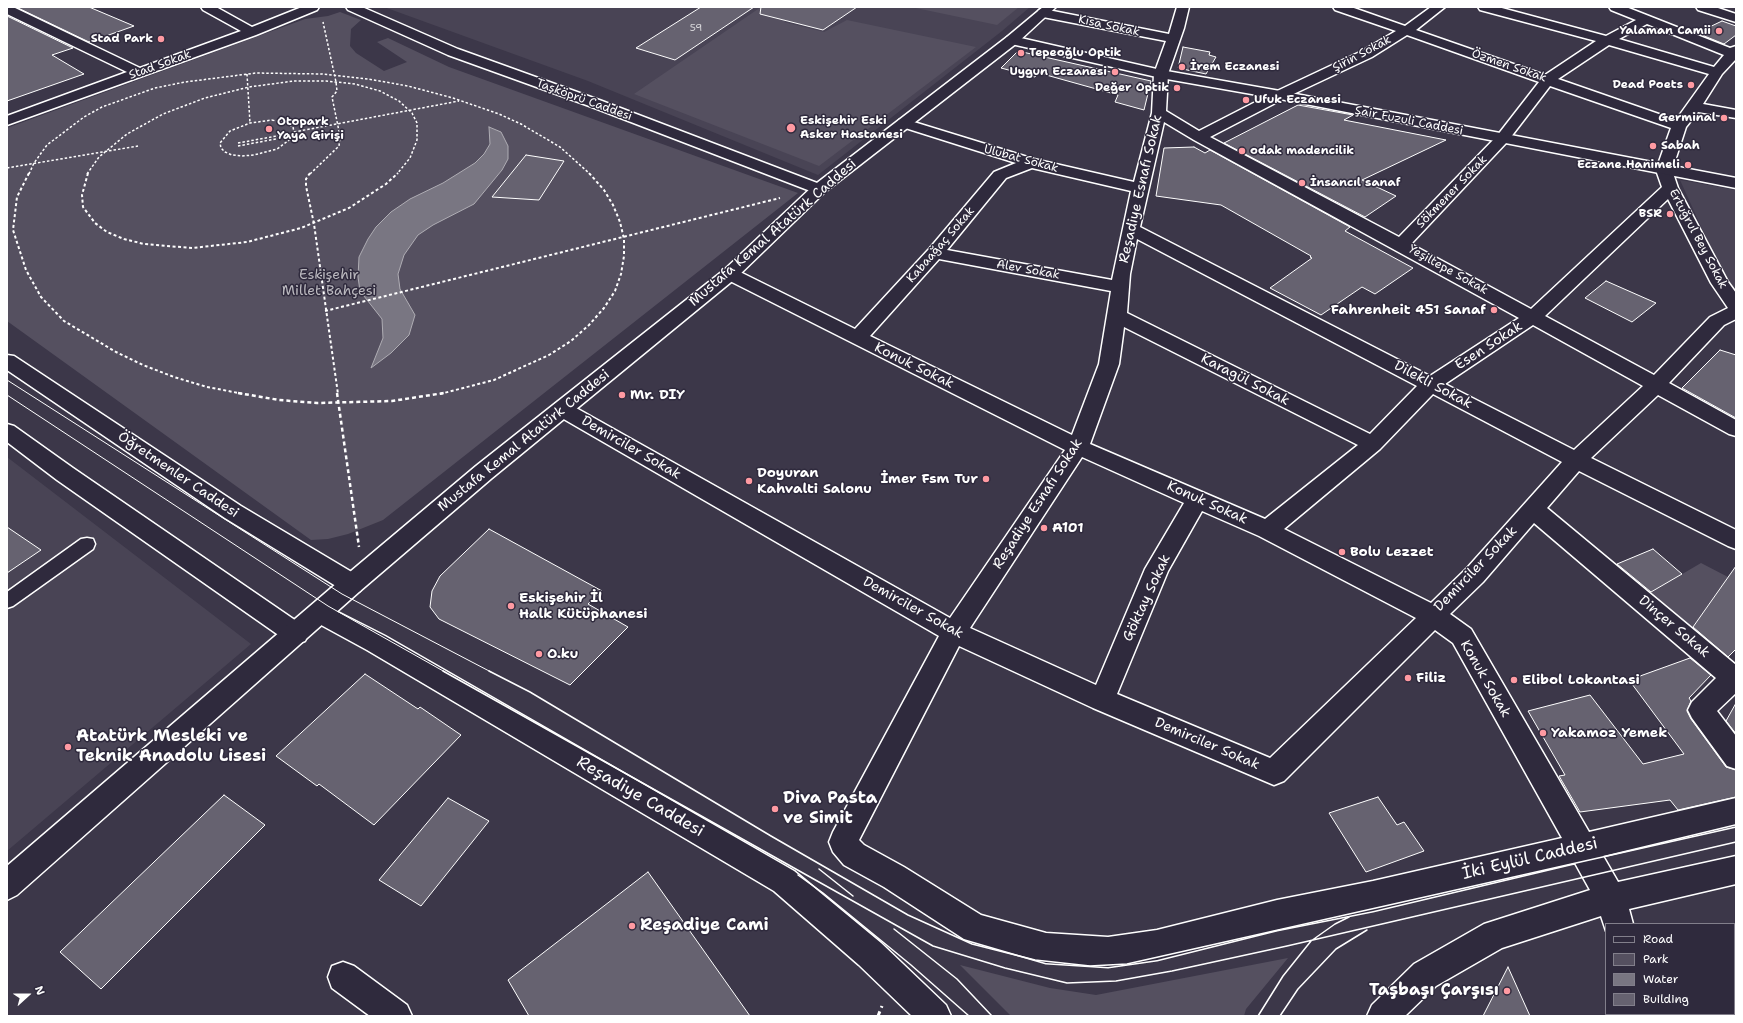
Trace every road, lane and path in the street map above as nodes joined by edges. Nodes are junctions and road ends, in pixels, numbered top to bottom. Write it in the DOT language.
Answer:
graph roads {
  1 [pos="207,7"];
  2 [pos="313,7"];
  3 [pos="352,7"];
  4 [pos="1183,7"];
  5 [pos="1338,7"];
  6 [pos="1439,7"];
  7 [pos="1484,7"];
  8 [pos="1615,7"];
  9 [pos="1702,7"];
  10 [pos="7,9"];
  11 [pos="1046,10"];
  12 [pos="1736,18"];
  13 [pos="323,19"];
  14 [pos="1646,20"];
  15 [pos="1407,30"];
  16 [pos="251,32"];
  17 [pos="1012,40"];
  18 [pos="1174,40"];
  19 [pos="1607,40"];
  20 [pos="1735,53"];
  21 [pos="1717,72"];
  22 [pos="139,73"];
  23 [pos="247,74"];
  24 [pos="1161,74"];
  25 [pos="335,76"];
  26 [pos="1548,79"];
  27 [pos="336,82"];
  28 [pos="249,87"];
  29 [pos="1280,95"];
  30 [pos="460,101"];
  31 [pos="1694,107"];
  32 [pos="409,110"];
  33 [pos="1159,113"];
  34 [pos="1736,114"];
  35 [pos="7,121"];
  36 [pos="250,123"];
  37 [pos="904,123"];
  38 [pos="338,124"];
  39 [pos="245,125"];
  40 [pos="1679,126"];
  41 [pos="245,130"];
  42 [pos="294,133"];
  43 [pos="292,136"];
  44 [pos="1199,137"];
  45 [pos="1502,139"];
  46 [pos="138,146"];
  47 [pos="106,151"];
  48 [pos="34,163"];
  49 [pos="1031,163"];
  50 [pos="7,168"];
  51 [pos="1664,170"];
  52 [pos="1736,183"];
  53 [pos="1140,188"];
  54 [pos="1670,188"];
  55 [pos="819,189"];
  56 [pos="783,197"];
  57 [pos="314,224"];
  58 [pos="1131,229"];
  59 [pos="624,237"];
  60 [pos="1401,245"];
  61 [pos="935,253"];
  62 [pos="730,274"];
  63 [pos="1120,287"];
  64 [pos="1736,306"];
  65 [pos="325,311"];
  66 [pos="1736,312"];
  67 [pos="1117,316"];
  68 [pos="1533,317"];
  69 [pos="857,338"];
  70 [pos="7,361"];
  71 [pos="1431,384"];
  72 [pos="1657,384"];
  73 [pos="339,403"];
  74 [pos="562,409"];
  75 [pos="1736,429"];
  76 [pos="7,431"];
  77 [pos="1373,444"];
  78 [pos="1078,447"];
  79 [pos="1576,460"];
  80 [pos="1197,499"];
  81 [pos="1533,509"];
  82 [pos="1267,530"];
  83 [pos="1736,540"];
  84 [pos="87,544"];
  85 [pos="359,547"];
  86 [pos="352,584"];
  87 [pos="7,601"];
  88 [pos="320,613"];
  89 [pos="1433,615"];
  90 [pos="954,632"];
  91 [pos="296,634"];
  92 [pos="1102,700"];
  93 [pos="1736,757"];
  94 [pos="1736,811"];
  95 [pos="1581,847"];
  96 [pos="1736,870"];
  97 [pos="894,877"];
  98 [pos="7,885"];
  99 [pos="1615,911"];
  100 [pos="343,977"];
  101 [pos="396,1016"];
  102 [pos="935,1016"];
  103 [pos="1383,1016"];
  1 -- 16 [label="street"];
  2 -- 16 [label="street, Stad Sokak"];
  3 -- 55 [label="street, Taşköprü Caddesi"];
  4 -- 18 [label="street, Reşadiye Esnafı Sokak"];
  5 -- 15 [label="street, Özmen Sokak"];
  6 -- 15 [label="street, Şirin Sokak"];
  7 -- 19 [label="street"];
  8 -- 14 [label="street"];
  9 -- 12 [label="street"];
  10 -- 22 [label="street"];
  11 -- 17 [label="street, Mustafa Kemal Atatürk Caddesi"];
  11 -- 18 [label="street, Kısa Sokak"];
  13 -- 25 [label="path"];
  14 -- 19 [label="street, Sökmener Sokak"];
  14 -- 20 [label="street"];
  15 -- 26 [label="street, Özmen Sokak"];
  15 -- 29 [label="street, Şirin Sokak"];
  16 -- 22 [label="street, Stad Sokak"];
  17 -- 24 [label="street, Şair Fuzuli Caddesi"];
  17 -- 37 [label="street, Mustafa Kemal Atatürk Caddesi"];
  18 -- 24 [label="street, Reşadiye Esnafı Sokak"];
  19 -- 21 [label="street"];
  19 -- 26 [label="street, Sökmener Sokak"];
  20 -- 21 [label="street"];
  21 -- 31 [label="street"];
  22 -- 35 [label="street, Stad Sokak"];
  23 -- 25 [label="path"];
  23 -- 28 [label="path"];
  23 -- 48 [label="path"];
  24 -- 29 [label="street, Şair Fuzuli Caddesi"];
  24 -- 33 [label="street, Reşadiye Esnafı Sokak"];
  25 -- 27 [label="path"];
  25 -- 30 [label="path"];
  26 -- 40 [label="street, Özmen Sokak"];
  26 -- 45 [label="street, Sökmener Sokak"];
  27 -- 28 [label="path"];
  27 -- 32 [label="path"];
  27 -- 38 [label="path"];
  28 -- 36 [label="path"];
  28 -- 47 [label="path"];
  29 -- 44 [label="street, Şirin Sokak"];
  29 -- 45 [label="street, Şair Fuzuli Caddesi"];
  30 -- 32 [label="path"];
  30 -- 59 [label="path"];
  31 -- 34 [label="street"];
  31 -- 40 [label="street"];
  32 -- 38 [label="path"];
  32 -- 57 [label="path"];
  33 -- 44 [label="street, Yeşiltepe Sokak"];
  33 -- 53 [label="street, Reşadiye Esnafı Sokak"];
  36 -- 39 [label="path"];
  36 -- 42 [label="path"];
  37 -- 49 [label="street, Ulubat Sokak"];
  37 -- 55 [label="street, Mustafa Kemal Atatürk Caddesi"];
  38 -- 42 [label="path"];
  38 -- 57 [label="path"];
  39 -- 41 [label="path"];
  39 -- 43 [label="path"];
  40 -- 51 [label="street"];
  42 -- 43 [label="path"];
  42 -- 43 [label="path"];
  44 -- 60 [label="street, Yeşiltepe Sokak"];
  45 -- 51 [label="street, Şair Fuzuli Caddesi"];
  45 -- 60 [label="street, Sökmener Sokak"];
  46 -- 47 [label="path"];
  47 -- 48 [label="path"];
  47 -- 57 [label="path"];
  48 -- 50 [label="path"];
  48 -- 73 [label="path"];
  49 -- 53 [label="street, Ulubat Sokak"];
  49 -- 61 [label="street, Kabaağaç Sokak"];
  51 -- 52 [label="street, Şair Fuzuli Caddesi"];
  51 -- 54 [label="street, Ertuğrul Bey Sokak"];
  53 -- 58 [label="street, Reşadiye Esnafı Sokak"];
  54 -- 64 [label="street, Ertuğrul Bey Sokak"];
  54 -- 68 [label="street, Esen Sokak"];
  55 -- 62 [label="street, Mustafa Kemal Atatürk Caddesi"];
  56 -- 59 [label="path"];
  57 -- 65 [label="path"];
  58 -- 63 [label="street, Reşadiye Esnafı Sokak"];
  58 -- 71 [label="street, Dilekli Sokak"];
  59 -- 65 [label="path"];
  59 -- 73 [label="path"];
  60 -- 68 [label="street, Yeşiltepe Sokak"];
  61 -- 63 [label="street, Alev Sokak"];
  61 -- 69 [label="street, Kabaağaç Sokak"];
  62 -- 69 [label="street, Konuk Sokak"];
  62 -- 74 [label="street, Mustafa Kemal Atatürk Caddesi"];
  63 -- 67 [label="street, Reşadiye Esnafı Sokak"];
  65 -- 73 [label="path"];
  66 -- 72 [label="street, Demirciler Sokak"];
  67 -- 77 [label="street, Karagül Sokak"];
  67 -- 78 [label="street, Reşadiye Esnafı Sokak"];
  68 -- 71 [label="street, Esen Sokak"];
  68 -- 72 [label="street, Yeşiltepe Sokak"];
  69 -- 78 [label="street, Konuk Sokak"];
  70 -- 86 [label="street, Öğretmenler Caddesi"];
  71 -- 77 [label="street, Esen Sokak"];
  71 -- 79 [label="street, Dilekli Sokak"];
  72 -- 75 [label="street, Yeşiltepe Sokak"];
  72 -- 79 [label="street, Demirciler Sokak"];
  73 -- 85 [label="path"];
  74 -- 86 [label="street, Mustafa Kemal Atatürk Caddesi"];
  74 -- 90 [label="street, Demirciler Sokak"];
  76 -- 91 [label="street"];
  77 -- 82 [label="street, Esen Sokak"];
  78 -- 80 [label="street, Konuk Sokak"];
  78 -- 90 [label="street, Reşadiye Esnafı Sokak"];
  79 -- 81 [label="street, Demirciler Sokak"];
  79 -- 83 [label="street, Dilekli Sokak"];
  80 -- 82 [label="street, Konuk Sokak"];
  80 -- 92 [label="street, Göktay Sokak"];
  81 -- 89 [label="street, Demirciler Sokak"];
  81 -- 93 [label="street, Dinçer Sokak"];
  82 -- 89 [label="street, Konuk Sokak"];
  84 -- 87 [label="lane"];
  86 -- 88 [label="street, Mustafa Kemal Atatürk Caddesi"];
  88 -- 91 [label="street, Mustafa Kemal Atatürk Caddesi"];
  88 -- 102 [label="street, Reşadiye Caddesi"];
  89 -- 92 [label="street, Demirciler Sokak"];
  89 -- 95 [label="street, Konuk Sokak"];
  90 -- 92 [label="street, Demirciler Sokak"];
  90 -- 97 [label="street, Reşadiye Esnafı Sokak"];
  91 -- 98 [label="street, Mustafa Kemal Atatürk Caddesi"];
  94 -- 95 [label="street, İki Eylül Caddesi"];
  95 -- 97 [label="street, İki Eylül Caddesi"];
  95 -- 99 [label="street, Konuk Sokak"];
  96 -- 99 [label="street"];
  99 -- 103 [label="street"];
  100 -- 101 [label="street"];
}
